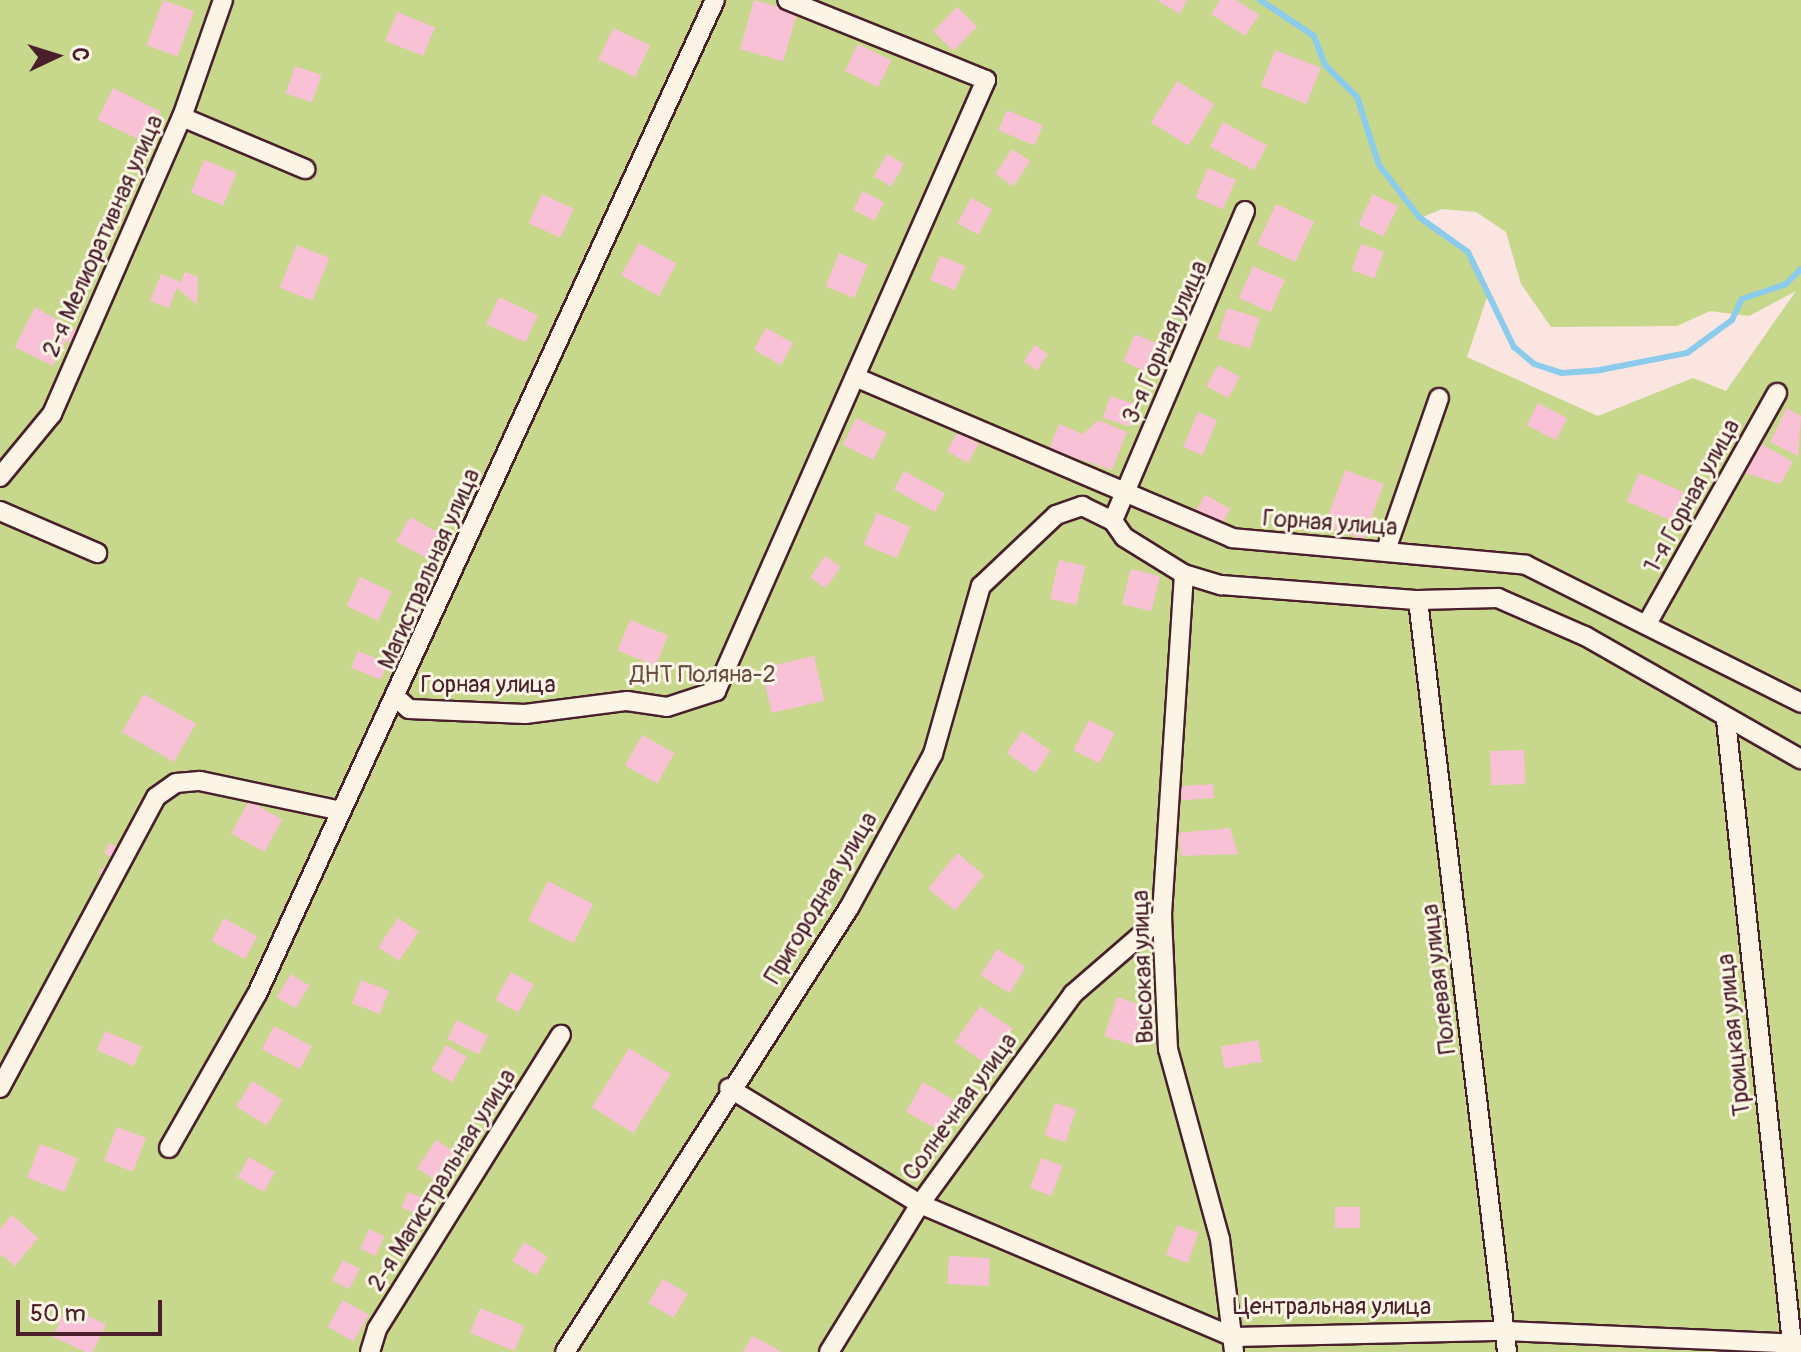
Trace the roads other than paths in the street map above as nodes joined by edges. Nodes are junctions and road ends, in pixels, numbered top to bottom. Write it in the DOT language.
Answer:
graph roads {
  1 [pos="223,0"];
  2 [pos="715,0"];
  3 [pos="787,0"];
  4 [pos="182,117"];
  5 [pos="305,169"];
  6 [pos="1245,211"];
  7 [pos="855,377"];
  8 [pos="1777,393"];
  9 [pos="1439,398"];
  10 [pos="0,477"];
  11 [pos="1125,490"];
  12 [pos="0,511"];
  13 [pos="1113,521"];
  14 [pos="1386,550"];
  15 [pos="97,553"];
  16 [pos="1184,574"];
  17 [pos="1418,600"];
  18 [pos="1648,622"];
  19 [pos="397,698"];
  20 [pos="1801,703"];
  21 [pos="1726,720"];
  22 [pos="1801,759"];
  23 [pos="341,811"];
  24 [pos="1162,917"];
  25 [pos="561,1035"];
  26 [pos="0,1088"];
  27 [pos="729,1088"];
  28 [pos="169,1148"];
  29 [pos="920,1204"];
  30 [pos="1505,1331"];
  31 [pos="1234,1344"];
  32 [pos="1796,1344"];
  33 [pos="1770,1347"];
  34 [pos="370,1352"];
  35 [pos="565,1352"];
  36 [pos="829,1352"];
  37 [pos="1507,1352"];
  1 -- 4 [label="street, 2-я Мелиоративная улица"];
  2 -- 19 [label="street, Магистральная улица"];
  3 -- 7 [label="street, Горная улица"];
  4 -- 5 [label="street"];
  4 -- 10 [label="street, 2-я Мелиоративная улица"];
  6 -- 11 [label="street, 3-я Горная улица"];
  7 -- 11 [label="street, Горная улица"];
  7 -- 19 [label="street, Горная улица"];
  8 -- 18 [label="street, 1-я Горная улица"];
  9 -- 14 [label="street"];
  11 -- 13 [label="street, 3-я Горная улица"];
  11 -- 14 [label="street, Горная улица"];
  12 -- 15 [label="street"];
  13 -- 16 [label="street"];
  13 -- 27 [label="street, Пригородная улица"];
  14 -- 18 [label="street, Горная улица"];
  16 -- 17 [label="street"];
  16 -- 24 [label="street, Высокая улица"];
  17 -- 21 [label="street"];
  17 -- 30 [label="street, Полевая улица"];
  18 -- 20 [label="street, Горная улица"];
  19 -- 23 [label="street, Магистральная улица"];
  21 -- 22 [label="street"];
  21 -- 32 [label="street, Троицкая улица"];
  23 -- 26 [label="street"];
  23 -- 28 [label="street, Магистральная улица"];
  24 -- 29 [label="street, Солнечная улица"];
  24 -- 31 [label="street, Высокая улица"];
  25 -- 34 [label="street, 2-я Магистральная улица"];
  27 -- 29 [label="street, Центральная улица"];
  27 -- 35 [label="street, Пригородная улица"];
  29 -- 31 [label="street, Центральная улица"];
  29 -- 36 [label="street, Солнечная улица"];
  30 -- 31 [label="street, Центральная улица"];
  30 -- 33 [label="street, Центральная улица"];
  30 -- 37 [label="street, Полевая улица"];
  32 -- 33 [label="street, Центральная улица"];
}
